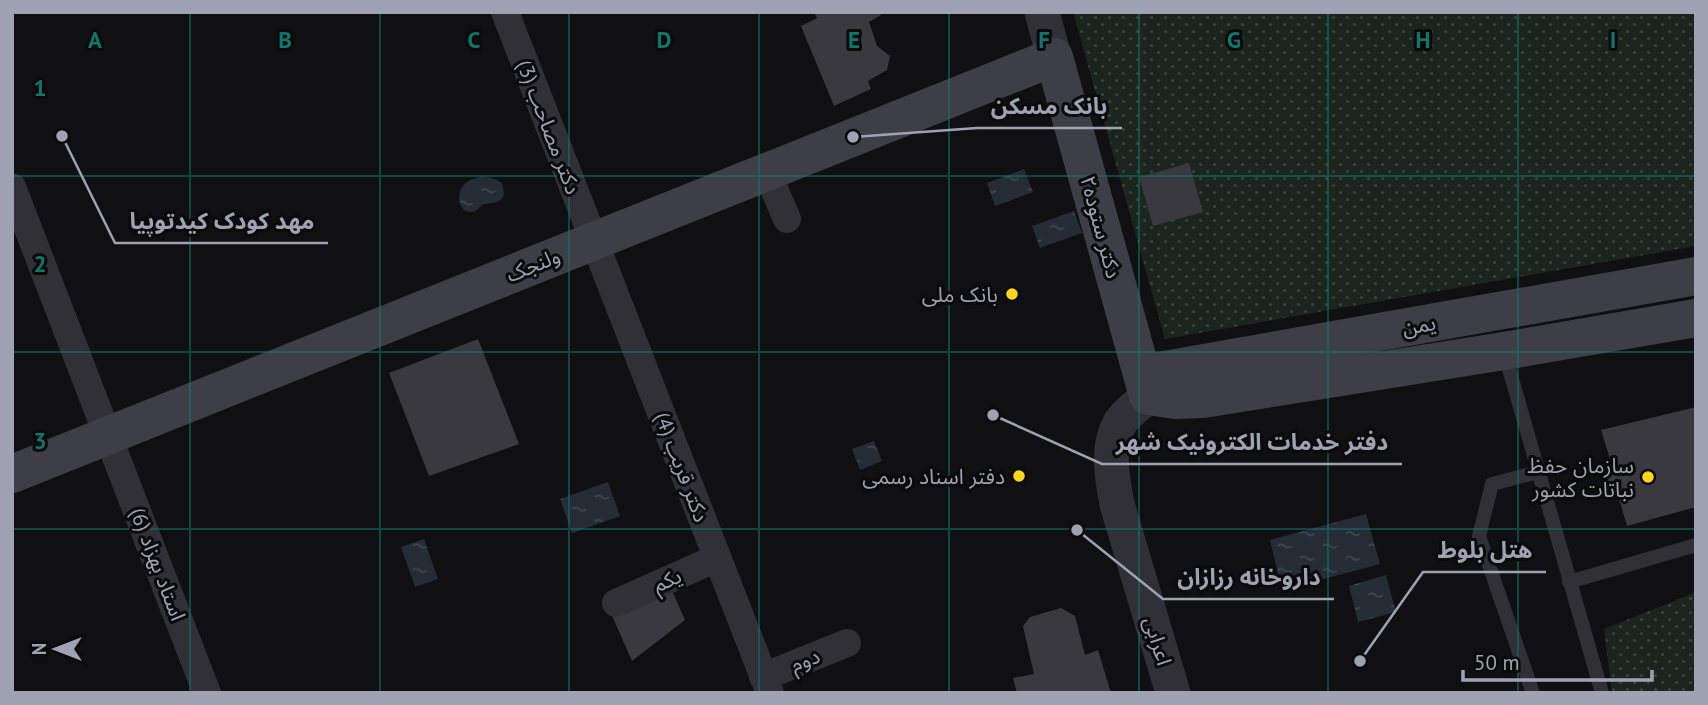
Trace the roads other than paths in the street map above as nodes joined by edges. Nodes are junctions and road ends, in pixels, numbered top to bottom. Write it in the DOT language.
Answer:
graph roads {
  1 [pos="505,12"];
  2 [pos="1042,12"];
  3 [pos="1054,57"];
  4 [pos="767,172"];
  5 [pos="12,187"];
  6 [pos="787,219"];
  7 [pos="594,241"];
  8 [pos="1696,276"];
  9 [pos="1497,311"];
  10 [pos="1696,318"];
  11 [pos="1504,351"];
  12 [pos="1145,385"];
  13 [pos="108,436"];
  14 [pos="1538,472"];
  15 [pos="12,474"];
  16 [pos="1696,545"];
  17 [pos="717,558"];
  18 [pos="1569,582"];
  19 [pos="616,603"];
  20 [pos="847,643"];
  21 [pos="766,685"];
  22 [pos="207,693"];
  23 [pos="1173,693"];
  24 [pos="1533,693"];
  25 [pos="1602,693"];
  1 -- 7 [label="street, دکتر مصاحب (3)"];
  2 -- 3 [label="street"];
  3 -- 4 [label="main road, ولنجک"];
  3 -- 12 [label="main road, دکتر ستوده۲"];
  4 -- 6 [label="street"];
  4 -- 7 [label="main road, ولنجک"];
  5 -- 13 [label="street, استاد بهزاد (6)"];
  7 -- 13 [label="main road, ولنجک"];
  7 -- 17 [label="street, دکتر قریب (4)"];
  8 -- 9 [label="main road, یمن"];
  9 -- 11 [label="main road"];
  9 -- 12 [label="main road, یمن"];
  10 -- 11 [label="main road, یمن"];
  11 -- 12 [label="main road, یمن"];
  11 -- 14 [label="lane"];
  12 -- 23 [label="street, اعرابی"];
  13 -- 15 [label="main road, ولنجک"];
  13 -- 22 [label="street, استاد بهزاد (6)"];
  14 -- 18 [label="lane"];
  14 -- 24 [label="lane"];
  16 -- 18 [label="lane"];
  17 -- 19 [label="street, یکم"];
  17 -- 21 [label="street, دکتر قریب (4)"];
  18 -- 25 [label="lane"];
  20 -- 21 [label="street, دوم"];
}
